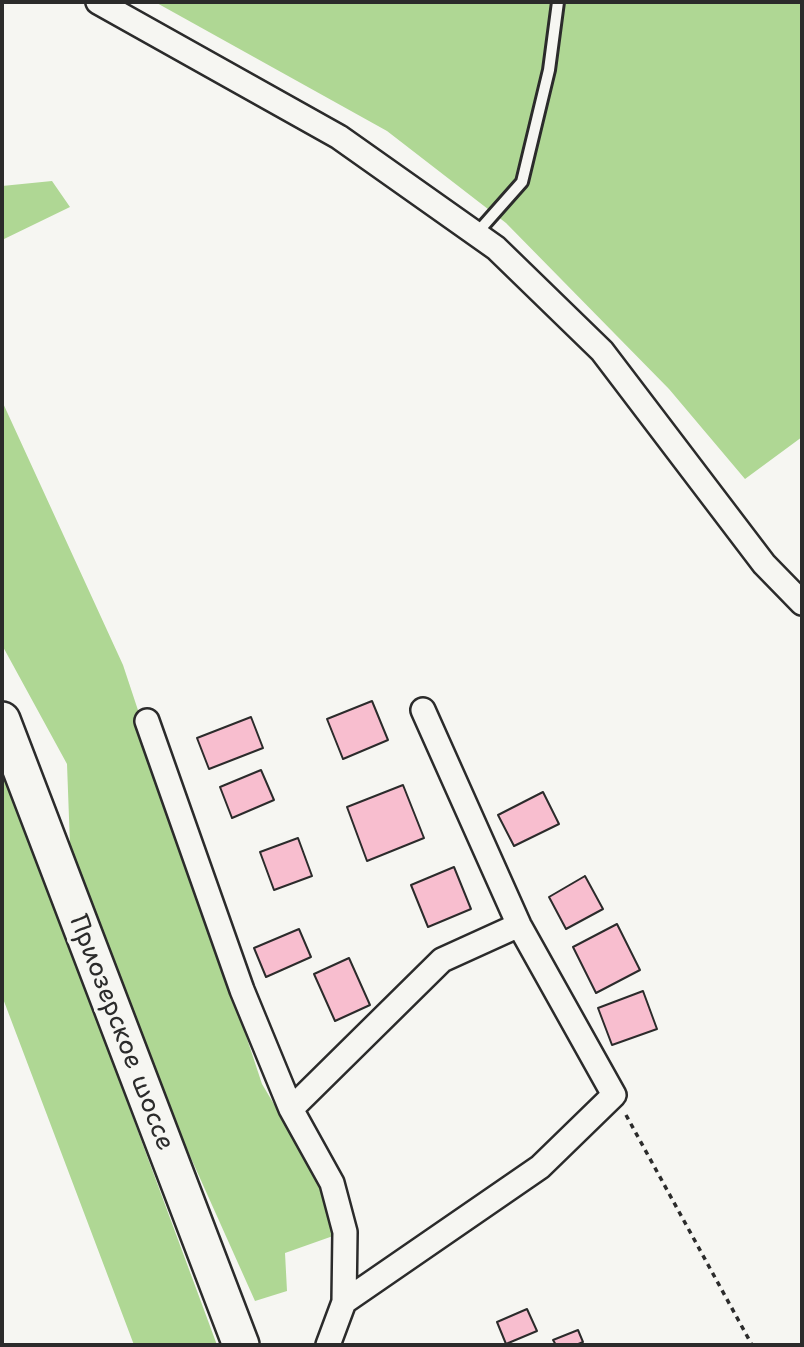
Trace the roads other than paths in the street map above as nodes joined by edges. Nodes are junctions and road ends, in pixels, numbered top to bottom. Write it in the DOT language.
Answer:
graph roads {
  1 [pos="98,2"];
  2 [pos="558,2"];
  3 [pos="476,234"];
  4 [pos="802,603"];
  5 [pos="423,710"];
  6 [pos="2,720"];
  7 [pos="147,721"];
  8 [pos="519,925"];
  9 [pos="291,1110"];
  10 [pos="344,1302"];
  11 [pos="241,1345"];
  12 [pos="328,1345"];
  1 -- 3 [label="street"];
  2 -- 3 [label="lane"];
  3 -- 4 [label="street"];
  5 -- 8 [label="street"];
  6 -- 11 [label="main road, Приозерское шоссе"];
  7 -- 9 [label="street"];
  8 -- 9 [label="street"];
  8 -- 10 [label="street"];
  9 -- 10 [label="street"];
  10 -- 12 [label="street"];
}
